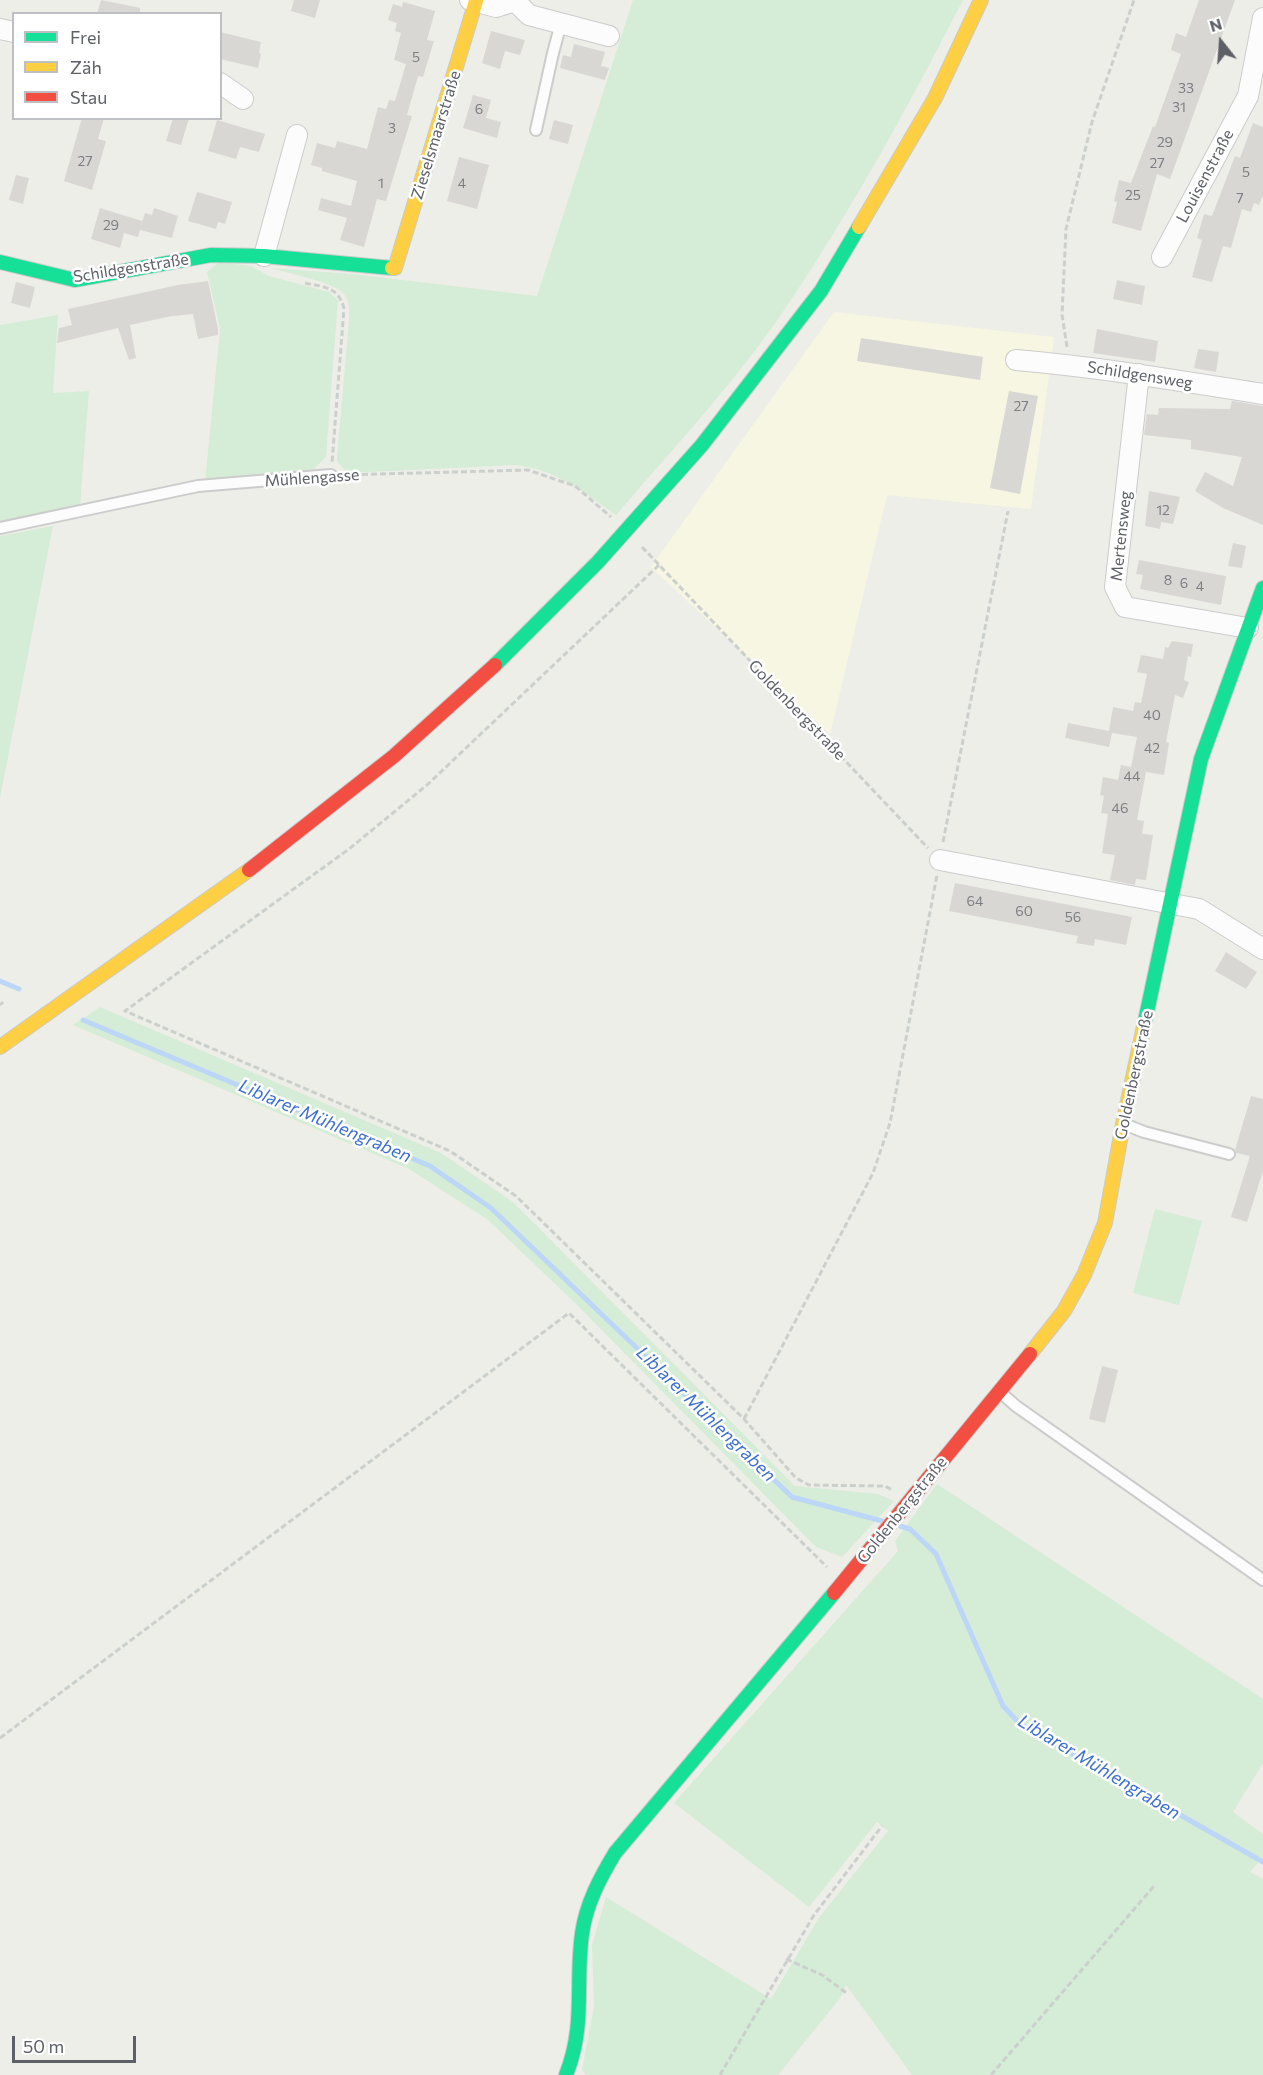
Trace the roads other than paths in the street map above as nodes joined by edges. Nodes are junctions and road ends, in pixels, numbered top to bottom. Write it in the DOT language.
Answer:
graph roads {
  1 [pos="981,0"];
  2 [pos="473,1"];
  3 [pos="515,1"];
  4 [pos="1263,18"];
  5 [pos="561,23"];
  6 [pos="609,36"];
  7 [pos="222,84"];
  8 [pos="243,99"];
  9 [pos="1256,99"];
  10 [pos="537,130"];
  11 [pos="297,135"];
  12 [pos="264,256"];
  13 [pos="1162,257"];
  14 [pos="0,262"];
  15 [pos="395,268"];
  16 [pos="1016,360"];
  17 [pos="1138,374"];
  18 [pos="1263,394"];
  19 [pos="331,475"];
  20 [pos="0,528"];
  21 [pos="1263,588"];
  22 [pos="1248,628"];
  23 [pos="940,860"];
  24 [pos="1170,904"];
  25 [pos="1263,949"];
  26 [pos="0,1047"];
  27 [pos="1123,1124"];
  28 [pos="1229,1154"];
  29 [pos="1000,1392"];
  30 [pos="1263,1580"];
  31 [pos="566,2075"];
  1 -- 26 [label="street"];
  2 -- 3 [label="street"];
  2 -- 15 [label="street, Zieselsmaarstraße"];
  3 -- 5 [label="street"];
  4 -- 9 [label="street, Louisenstraße"];
  5 -- 6 [label="street"];
  5 -- 10 [label="lane"];
  7 -- 8 [label="street"];
  9 -- 13 [label="street, Louisenstraße"];
  11 -- 12 [label="street"];
  12 -- 14 [label="street, Schildgenstraße"];
  12 -- 15 [label="street, Schildgenstraße"];
  16 -- 17 [label="street, Schildgensweg"];
  17 -- 18 [label="street, Schildgensweg"];
  17 -- 22 [label="street, Mertensweg"];
  19 -- 20 [label="lane, Mühlengasse"];
  21 -- 22 [label="street, Goldenbergstraße"];
  22 -- 24 [label="street, Goldenbergstraße"];
  23 -- 24 [label="street"];
  24 -- 25 [label="street"];
  24 -- 27 [label="street, Goldenbergstraße"];
  27 -- 28 [label="lane"];
  27 -- 29 [label="street, Goldenbergstraße"];
  29 -- 30 [label="lane"];
  29 -- 31 [label="street, Goldenbergstraße"];
}
